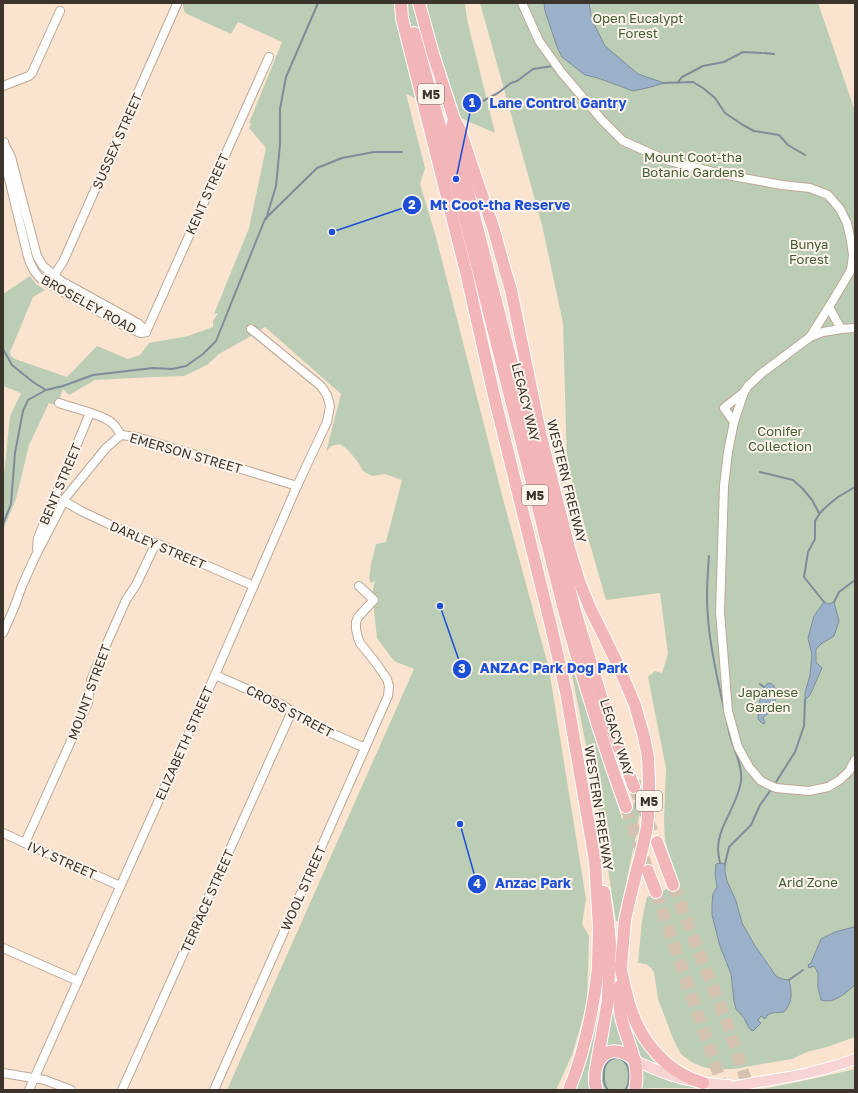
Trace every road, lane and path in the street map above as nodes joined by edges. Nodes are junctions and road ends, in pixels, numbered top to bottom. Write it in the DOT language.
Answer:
graph roads {
  1 [pos="402,3"];
  2 [pos="419,3"];
  3 [pos="522,3"];
  4 [pos="177,4"];
  5 [pos="60,11"];
  6 [pos="269,57"];
  7 [pos="3,86"];
  8 [pos="454,119"];
  9 [pos="3,141"];
  10 [pos="54,275"];
  11 [pos="829,307"];
  12 [pos="855,328"];
  13 [pos="251,329"];
  14 [pos="841,329"];
  15 [pos="146,332"];
  16 [pos="810,337"];
  17 [pos="744,392"];
  18 [pos="59,403"];
  19 [pos="90,413"];
  20 [pos="734,422"];
  21 [pos="121,435"];
  22 [pos="297,486"];
  23 [pos="64,501"];
  24 [pos="156,543"];
  25 [pos="35,557"];
  26 [pos="254,586"];
  27 [pos="359,586"];
  28 [pos="3,633"];
  29 [pos="215,675"];
  30 [pos="292,711"];
  31 [pos="365,748"];
  32 [pos="855,760"];
  33 [pos="634,787"];
  34 [pos="626,807"];
  35 [pos="3,833"];
  36 [pos="657,842"];
  37 [pos="26,843"];
  38 [pos="648,871"];
  39 [pos="674,885"];
  40 [pos="120,886"];
  41 [pos="656,892"];
  42 [pos="3,948"];
  43 [pos="611,968"];
  44 [pos="78,981"];
  45 [pos="855,1059"];
  46 [pos="635,1060"];
  47 [pos="3,1073"];
  48 [pos="595,1074"];
  49 [pos="35,1078"];
  50 [pos="703,1083"];
  51 [pos="737,1086"];
  52 [pos="29,1090"];
  53 [pos="71,1090"];
  54 [pos="122,1090"];
  55 [pos="214,1090"];
  56 [pos="569,1090"];
  57 [pos="597,1090"];
  58 [pos="635,1090"];
  59 [pos="720,1090"];
  1 -- 34 [label="highway, LEGACY WAY / M5"];
  1 -- 43 [label="highway, WESTERN FREEWAY / M5"];
  2 -- 8 [label="highway, WESTERN FREEWAY / M5"];
  3 -- 11 [label="street"];
  4 -- 10 [label="street, SUSSEX STREET"];
  5 -- 7 [label="street"];
  6 -- 15 [label="street, KENT STREET"];
  8 -- 33 [label="highway, LEGACY WAY / M5"];
  8 -- 43 [label="highway, WESTERN FREEWAY / M5"];
  9 -- 10 [label="street, BROSELEY ROAD"];
  9 -- 15 [label="street, BROSELEY ROAD"];
  10 -- 15 [label="street, BROSELEY ROAD"];
  11 -- 14 [label="street"];
  11 -- 16 [label="street"];
  12 -- 14 [label="street"];
  13 -- 22 [label="street, ELIZABETH STREET"];
  14 -- 16 [label="street"];
  16 -- 17 [label="street"];
  17 -- 20 [label="street"];
  17 -- 20 [label="street"];
  18 -- 19 [label="street, EMERSON STREET"];
  19 -- 21 [label="street, EMERSON STREET"];
  19 -- 25 [label="street, BENT STREET"];
  20 -- 32 [label="street"];
  21 -- 22 [label="street, EMERSON STREET"];
  21 -- 23 [label="street, BENT STREET"];
  22 -- 26 [label="street, ELIZABETH STREET"];
  23 -- 24 [label="street, DARLEY STREET"];
  23 -- 25 [label="street, BENT STREET"];
  24 -- 26 [label="street, DARLEY STREET"];
  24 -- 37 [label="street, MOUNT STREET"];
  25 -- 28 [label="street, BENT STREET"];
  26 -- 29 [label="street, ELIZABETH STREET"];
  27 -- 31 [label="street, WOOL STREET"];
  29 -- 30 [label="street, CROSS STREET"];
  29 -- 40 [label="street, ELIZABETH STREET"];
  30 -- 31 [label="street, CROSS STREET"];
  30 -- 54 [label="street, TERRACE STREET"];
  31 -- 55 [label="street, WOOL STREET"];
  35 -- 37 [label="street, IVY STREET"];
  36 -- 39 [label="highway"];
  37 -- 40 [label="street, IVY STREET"];
  38 -- 41 [label="highway"];
  40 -- 44 [label="street, ELIZABETH STREET"];
  42 -- 44 [label="street"];
  43 -- 46 [label="highway, WESTERN FREEWAY / M5"];
  43 -- 48 [label="highway"];
  43 -- 50 [label="highway"];
  43 -- 56 [label="highway, WESTERN FREEWAY / M5"];
  44 -- 49 [label="street, ELIZABETH STREET"];
  45 -- 51 [label="main road"];
  46 -- 48 [label="highway"];
  46 -- 50 [label="main road"];
  46 -- 58 [label="highway, WESTERN FREEWAY"];
  47 -- 49 [label="street"];
  48 -- 57 [label="highway"];
  49 -- 52 [label="street, ELIZABETH STREET"];
  49 -- 53 [label="street"];
  50 -- 51 [label="main road"];
  51 -- 59 [label="main road"];
}
